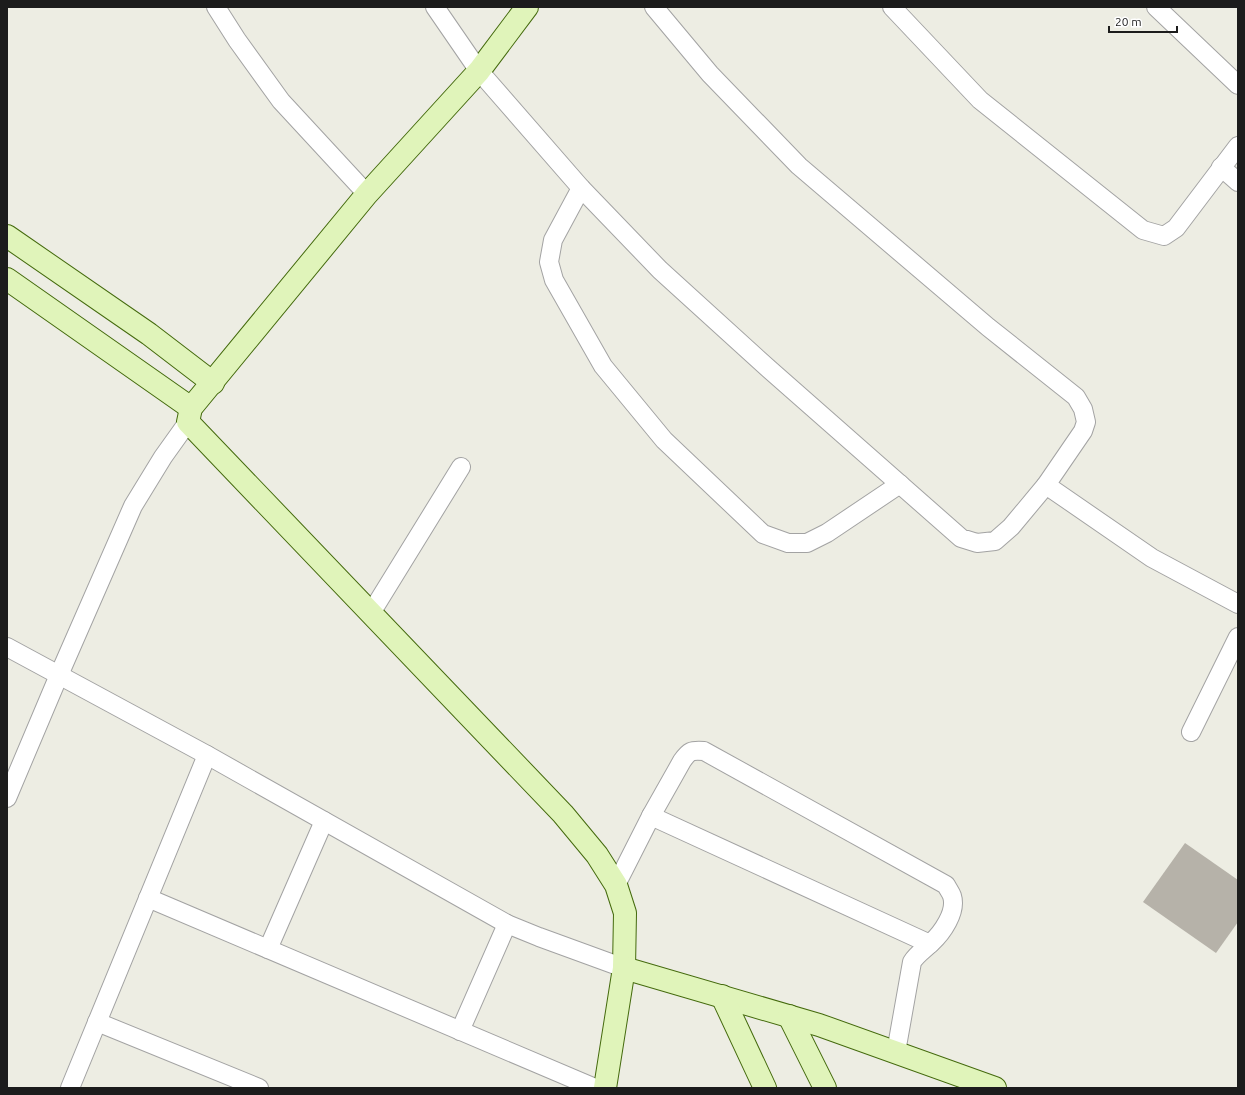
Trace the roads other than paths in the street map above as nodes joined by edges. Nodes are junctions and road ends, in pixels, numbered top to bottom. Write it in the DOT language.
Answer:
graph roads {
  1 [pos="216,7"];
  2 [pos="435,7"];
  3 [pos="527,7"];
  4 [pos="654,7"];
  5 [pos="892,7"];
  6 [pos="1156,7"];
  7 [pos="479,71"];
  8 [pos="1238,85"];
  9 [pos="1238,146"];
  10 [pos="1221,167"];
  11 [pos="1238,182"];
  12 [pos="581,188"];
  13 [pos="367,194"];
  14 [pos="7,236"];
  15 [pos="7,279"];
  16 [pos="213,383"];
  17 [pos="190,415"];
  18 [pos="461,468"];
  19 [pos="900,484"];
  20 [pos="1046,485"];
  21 [pos="1238,604"];
  22 [pos="371,613"];
  23 [pos="1238,638"];
  24 [pos="9,653"];
  25 [pos="59,675"];
  26 [pos="1191,732"];
  27 [pos="207,755"];
  28 [pos="7,798"];
  29 [pos="651,816"];
  30 [pos="324,821"];
  31 [pos="616,885"];
  32 [pos="148,898"];
  33 [pos="507,924"];
  34 [pos="930,944"];
  35 [pos="268,949"];
  36 [pos="624,968"];
  37 [pos="722,996"];
  38 [pos="789,1016"];
  39 [pos="97,1022"];
  40 [pos="460,1031"];
  41 [pos="896,1052"];
  42 [pos="236,1084"];
  43 [pos="986,1086"];
  44 [pos="70,1088"];
  45 [pos="258,1088"];
  46 [pos="595,1088"];
  47 [pos="605,1088"];
  48 [pos="765,1088"];
  49 [pos="825,1088"];
  1 -- 13 [label="street"];
  2 -- 7 [label="street"];
  3 -- 7 [label="street"];
  4 -- 20 [label="street"];
  5 -- 10 [label="street"];
  6 -- 8 [label="street"];
  7 -- 12 [label="street"];
  7 -- 13 [label="street"];
  9 -- 10 [label="street"];
  10 -- 11 [label="street"];
  12 -- 19 [label="street"];
  12 -- 19 [label="street"];
  13 -- 16 [label="street"];
  14 -- 16 [label="street"];
  15 -- 17 [label="street"];
  16 -- 17 [label="street"];
  17 -- 22 [label="street"];
  17 -- 25 [label="street"];
  18 -- 22 [label="street"];
  19 -- 20 [label="street"];
  20 -- 21 [label="street"];
  22 -- 31 [label="street"];
  23 -- 26 [label="street"];
  24 -- 25 [label="street"];
  25 -- 27 [label="street"];
  25 -- 28 [label="street"];
  27 -- 30 [label="street"];
  27 -- 32 [label="street"];
  29 -- 31 [label="street"];
  29 -- 34 [label="street"];
  29 -- 34 [label="street"];
  30 -- 33 [label="street"];
  30 -- 35 [label="street"];
  31 -- 36 [label="street"];
  32 -- 35 [label="street"];
  32 -- 39 [label="street"];
  33 -- 36 [label="street"];
  33 -- 40 [label="street"];
  34 -- 41 [label="street"];
  35 -- 40 [label="street"];
  36 -- 37 [label="street"];
  36 -- 47 [label="street"];
  37 -- 38 [label="street"];
  37 -- 48 [label="street"];
  38 -- 41 [label="street"];
  38 -- 49 [label="street"];
  39 -- 42 [label="street"];
  39 -- 44 [label="street"];
  40 -- 46 [label="street"];
  41 -- 43 [label="street"];
  42 -- 45 [label="street"];
}
